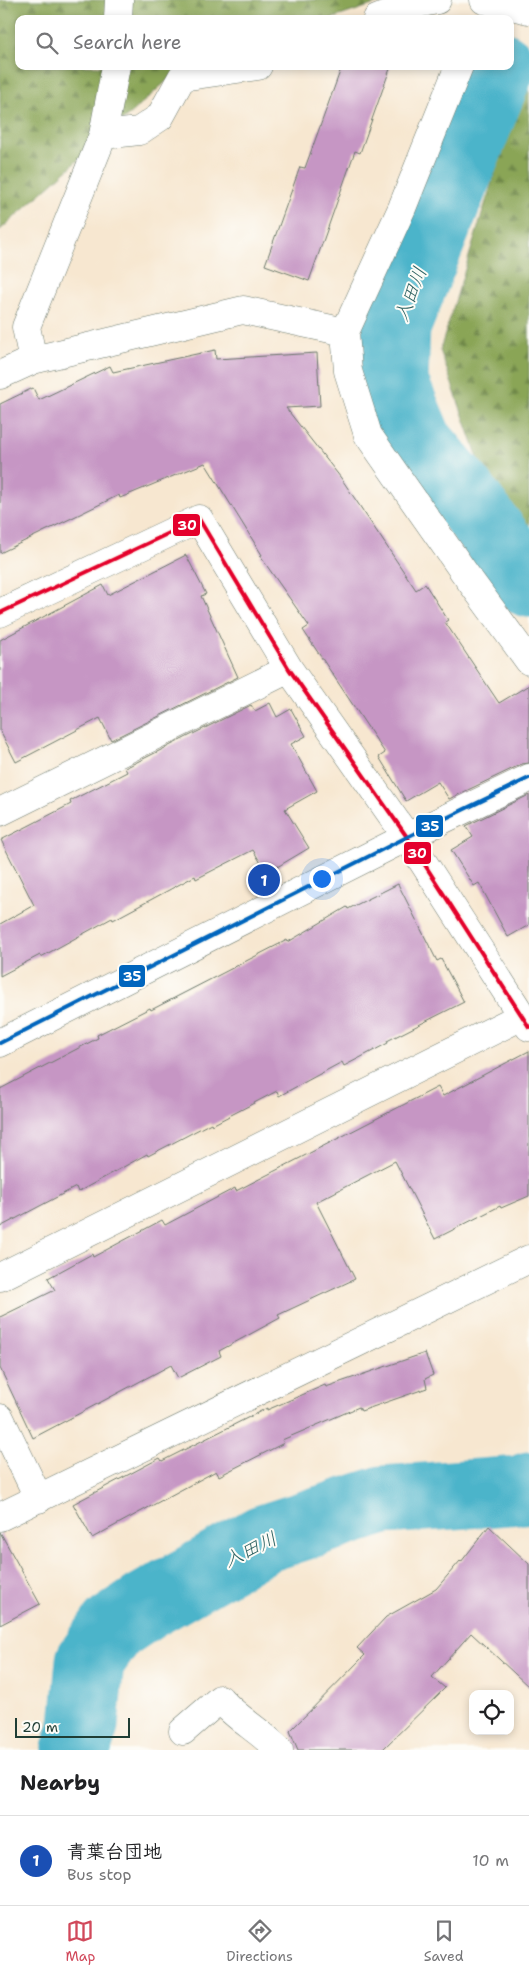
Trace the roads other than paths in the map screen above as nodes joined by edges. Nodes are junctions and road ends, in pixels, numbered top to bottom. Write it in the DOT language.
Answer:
graph roads {
  1 [pos="119,0"];
  2 [pos="437,0"];
  3 [pos="485,5"];
  4 [pos="529,10"];
  5 [pos="118,15"];
  6 [pos="387,15"];
  7 [pos="115,70"];
  8 [pos="233,70"];
  9 [pos="457,70"];
  10 [pos="103,134"];
  11 [pos="345,332"];
  12 [pos="33,360"];
  13 [pos="0,374"];
  14 [pos="0,613"];
  15 [pos="529,660"];
  16 [pos="289,669"];
  17 [pos="529,778"];
  18 [pos="0,812"];
  19 [pos="407,837"];
  20 [pos="526,1021"];
  21 [pos="0,1043"];
  22 [pos="529,1259"];
  23 [pos="0,1277"];
  24 [pos="0,1418"];
  25 [pos="39,1498"];
  26 [pos="0,1518"];
  27 [pos="183,1731"];
  28 [pos="279,1750"];
  1 -- 5 [label="street"];
  2 -- 6 [label="street"];
  3 -- 4 [label="street"];
  7 -- 10 [label="street"];
  8 -- 10 [label="street"];
  9 -- 11 [label="street"];
  10 -- 12 [label="street"];
  11 -- 12 [label="street"];
  11 -- 15 [label="street"];
  12 -- 13 [label="street"];
  14 -- 16 [label="street"];
  16 -- 18 [label="street"];
  16 -- 19 [label="street"];
  17 -- 19 [label="street"];
  19 -- 20 [label="street"];
  19 -- 21 [label="street"];
  20 -- 23 [label="street"];
  22 -- 25 [label="street"];
  24 -- 25 [label="street"];
  25 -- 26 [label="street"];
  27 -- 28 [label="street"];
}
